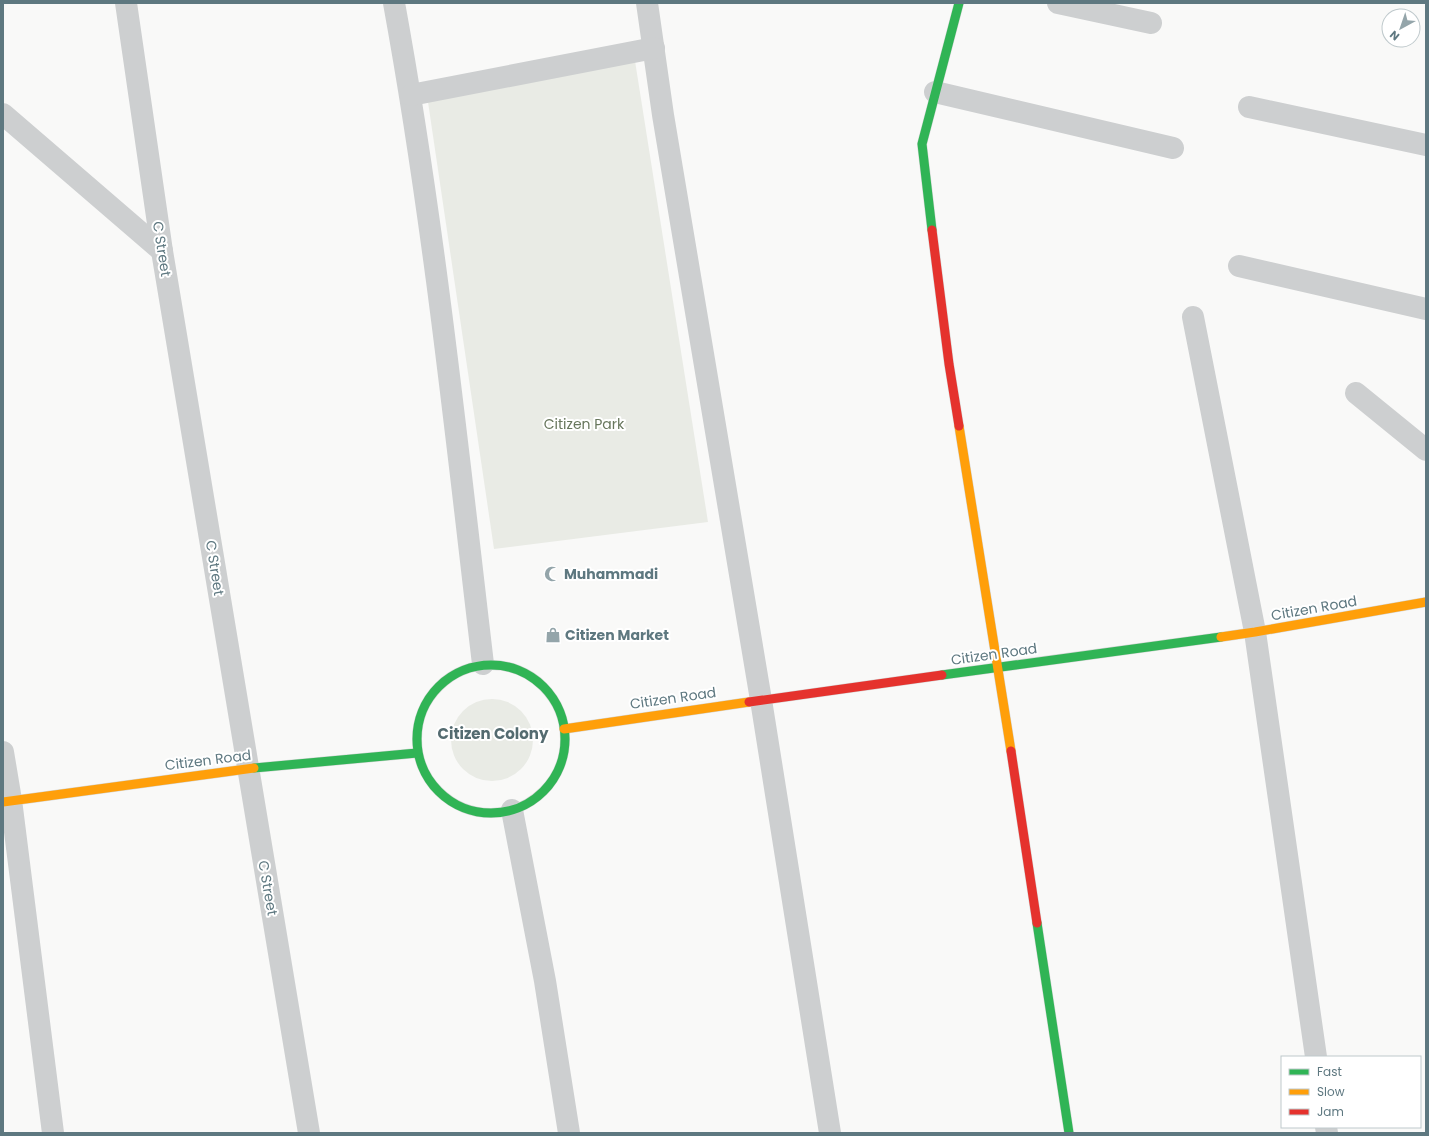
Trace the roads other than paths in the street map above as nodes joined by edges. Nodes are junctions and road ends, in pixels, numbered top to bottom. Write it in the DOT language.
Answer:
graph roads {
  1 [pos="126,3"];
  2 [pos="394,3"];
  3 [pos="647,3"];
  4 [pos="959,3"];
  5 [pos="1058,3"];
  6 [pos="1151,23"];
  7 [pos="654,48"];
  8 [pos="935,92"];
  9 [pos="411,95"];
  10 [pos="1249,107"];
  11 [pos="3,114"];
  12 [pos="1426,146"];
  13 [pos="1173,148"];
  14 [pos="162,251"];
  15 [pos="1239,266"];
  16 [pos="1426,310"];
  17 [pos="1193,317"];
  18 [pos="1356,393"];
  19 [pos="1426,450"];
  20 [pos="1426,602"];
  21 [pos="1255,632"];
  22 [pos="483,664"];
  23 [pos="998,667"];
  24 [pos="760,700"];
  25 [pos="564,729"];
  26 [pos="3,752"];
  27 [pos="417,753"];
  28 [pos="248,769"];
  29 [pos="7,801"];
  30 [pos="512,810"];
  31 [pos="1316,1056"];
  32 [pos="53,1133"];
  33 [pos="309,1133"];
  34 [pos="569,1133"];
  35 [pos="830,1133"];
  36 [pos="1069,1133"];
  1 -- 14 [label="street, C Street"];
  2 -- 9 [label="street"];
  3 -- 7 [label="street"];
  4 -- 8 [label="street"];
  5 -- 6 [label="street"];
  7 -- 9 [label="street"];
  7 -- 24 [label="street"];
  8 -- 13 [label="street"];
  8 -- 23 [label="street"];
  9 -- 22 [label="street"];
  10 -- 12 [label="street"];
  11 -- 14 [label="street"];
  14 -- 28 [label="street, C Street"];
  15 -- 16 [label="street"];
  17 -- 21 [label="street"];
  18 -- 19 [label="street"];
  20 -- 21 [label="street, Citizen Road"];
  21 -- 23 [label="street, Citizen Road"];
  21 -- 31 [label="street"];
  22 -- 25 [label="street"];
  22 -- 27 [label="street"];
  23 -- 24 [label="street, Citizen Road"];
  23 -- 36 [label="street"];
  24 -- 25 [label="street, Citizen Road"];
  24 -- 35 [label="street"];
  25 -- 30 [label="street"];
  26 -- 29 [label="street"];
  27 -- 28 [label="street, Citizen Road"];
  27 -- 30 [label="street"];
  28 -- 29 [label="street, Citizen Road"];
  28 -- 33 [label="street, C Street"];
  29 -- 32 [label="street"];
  30 -- 34 [label="street"];
}
